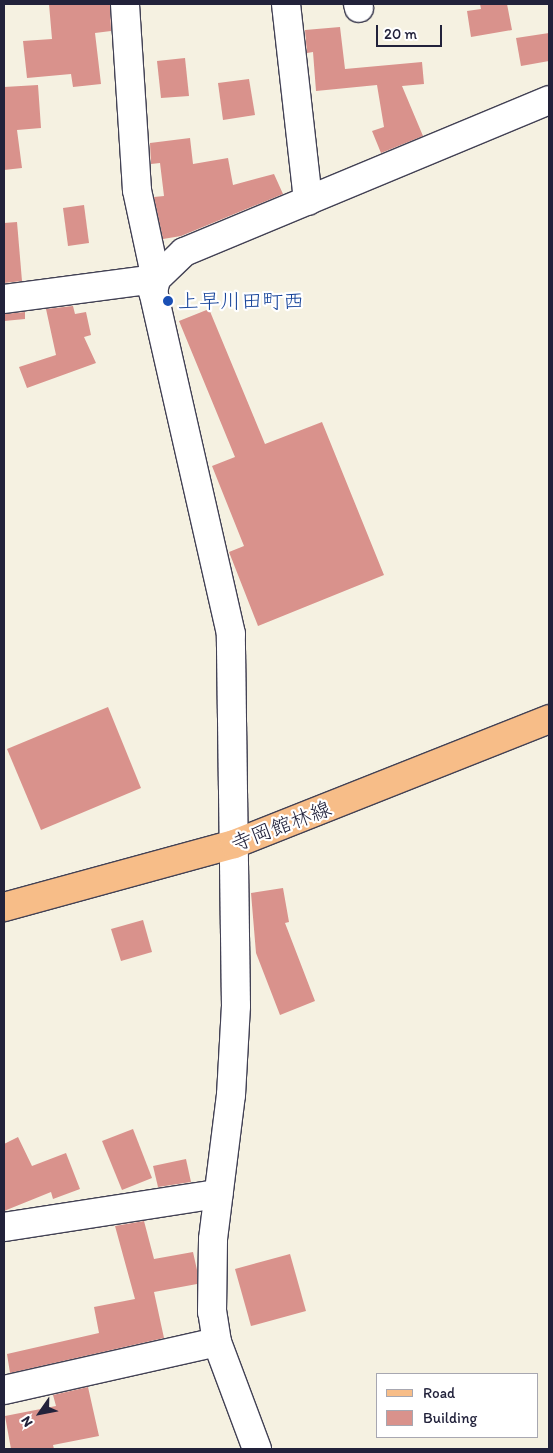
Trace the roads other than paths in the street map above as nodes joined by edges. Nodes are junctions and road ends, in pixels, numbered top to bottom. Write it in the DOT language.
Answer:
graph roads {
  1 [pos="126,4"];
  2 [pos="286,4"];
  3 [pos="549,100"];
  4 [pos="308,201"];
  5 [pos="156,279"];
  6 [pos="4,299"];
  7 [pos="549,719"];
  8 [pos="234,844"];
  9 [pos="4,908"];
  10 [pos="218,1194"];
  11 [pos="4,1226"];
  12 [pos="217,1342"];
  13 [pos="4,1390"];
  14 [pos="256,1449"];
  1 -- 5 [label="street"];
  2 -- 4 [label="street"];
  3 -- 4 [label="street"];
  4 -- 5 [label="street"];
  5 -- 6 [label="street"];
  5 -- 8 [label="street"];
  7 -- 8 [label="main road, 寺岡館林線"];
  8 -- 9 [label="main road, 寺岡館林線"];
  8 -- 10 [label="street"];
  10 -- 11 [label="street"];
  10 -- 12 [label="street"];
  12 -- 13 [label="street"];
  12 -- 14 [label="street"];
}
